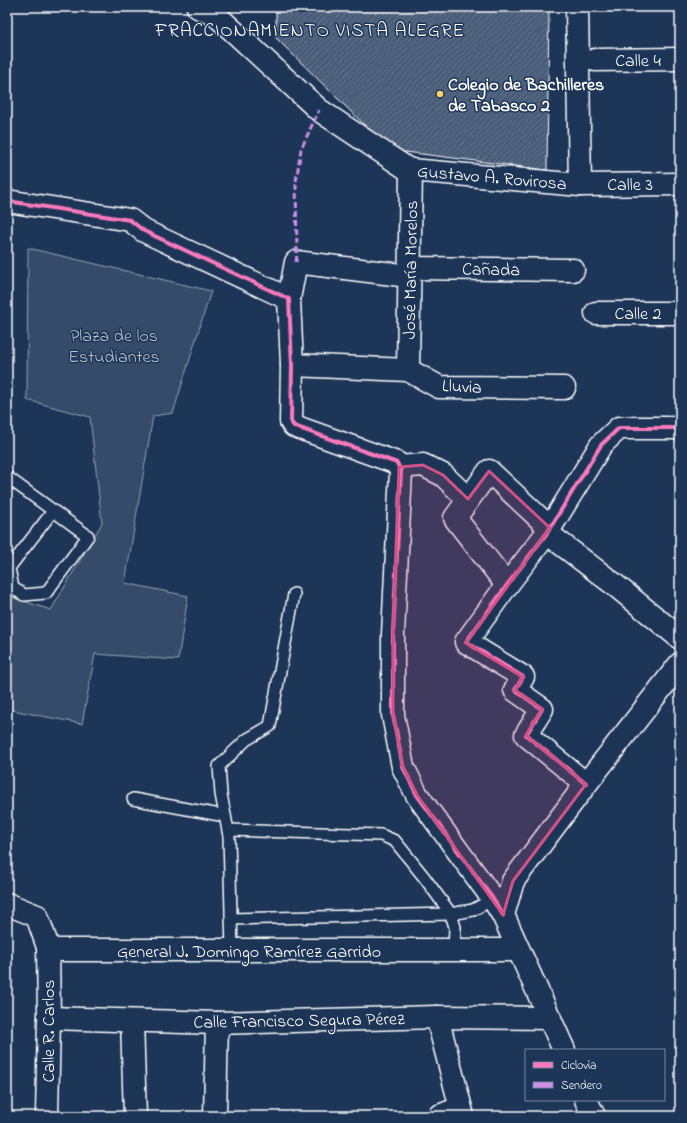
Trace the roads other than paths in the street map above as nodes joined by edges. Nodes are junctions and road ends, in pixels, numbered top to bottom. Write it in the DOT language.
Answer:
graph roads {
  1 [pos="198,7"];
  2 [pos="577,7"];
  3 [pos="680,59"];
  4 [pos="595,60"];
  5 [pos="411,170"];
  6 [pos="680,184"];
  7 [pos="580,185"];
  8 [pos="7,201"];
  9 [pos="573,270"];
  10 [pos="410,272"];
  11 [pos="289,299"];
  12 [pos="596,313"];
  13 [pos="680,313"];
  14 [pos="292,366"];
  15 [pos="408,370"];
  16 [pos="564,388"];
  17 [pos="680,428"];
  18 [pos="399,467"];
  19 [pos="7,477"];
  20 [pos="468,499"];
  21 [pos="53,511"];
  22 [pos="548,530"];
  23 [pos="507,585"];
  24 [pos="294,594"];
  25 [pos="680,638"];
  26 [pos="680,664"];
  27 [pos="586,784"];
  28 [pos="133,799"];
  29 [pos="225,816"];
  30 [pos="228,830"];
  31 [pos="7,904"];
  32 [pos="498,907"];
  33 [pos="451,914"];
  34 [pos="231,919"];
  35 [pos="48,946"];
  36 [pos="518,950"];
  37 [pos="232,951"];
  38 [pos="454,951"];
  39 [pos="437,1017"];
  40 [pos="49,1018"];
  41 [pos="550,1018"];
  42 [pos="132,1021"];
  43 [pos="217,1023"];
  44 [pos="564,1049"];
  45 [pos="586,1101"];
  46 [pos="461,1112"];
  47 [pos="47,1116"];
  48 [pos="135,1116"];
  49 [pos="214,1116"];
  50 [pos="439,1116"];
  51 [pos="594,1116"];
  1 -- 5 [label="street, Gustavo A. Rovirosa"];
  2 -- 7 [label="street"];
  3 -- 4 [label="street, Calle 4"];
  5 -- 7 [label="street, Gustavo A. Rovirosa"];
  5 -- 10 [label="street, José María Morelos"];
  6 -- 7 [label="street, Calle 3"];
  8 -- 11 [label="street"];
  9 -- 10 [label="street, Cañada"];
  10 -- 11 [label="street, Cañada"];
  10 -- 15 [label="street, José María Morelos"];
  11 -- 14 [label="street"];
  12 -- 13 [label="street, Calle 2"];
  14 -- 15 [label="street, Lluvia"];
  14 -- 18 [label="street"];
  15 -- 16 [label="street, Lluvia"];
  17 -- 22 [label="street"];
  18 -- 20 [label="street"];
  18 -- 32 [label="street"];
  19 -- 21 [label="lane"];
  20 -- 22 [label="street"];
  20 -- 23 [label="street"];
  21 -- 21 [label="lane"];
  22 -- 23 [label="street"];
  22 -- 25 [label="street"];
  23 -- 27 [label="street"];
  24 -- 29 [label="lane"];
  26 -- 27 [label="street"];
  27 -- 32 [label="street"];
  28 -- 29 [label="lane"];
  29 -- 30 [label="lane"];
  30 -- 33 [label="lane"];
  30 -- 34 [label="lane"];
  31 -- 35 [label="street"];
  32 -- 33 [label="lane"];
  32 -- 36 [label="street"];
  33 -- 34 [label="lane"];
  33 -- 38 [label="lane"];
  34 -- 37 [label="lane"];
  35 -- 37 [label="street, General J. Domingo Ramírez Garrido"];
  35 -- 40 [label="street, Calle R. Carlos"];
  36 -- 38 [label="street, General J. Domingo Ramírez Garrido"];
  36 -- 41 [label="street"];
  37 -- 38 [label="street, General J. Domingo Ramírez Garrido"];
  39 -- 41 [label="street, Calle Francisco Segura Pérez"];
  39 -- 43 [label="street, Calle Francisco Segura Pérez"];
  39 -- 46 [label="street"];
  40 -- 42 [label="street, Calle Francisco Segura Pérez"];
  40 -- 47 [label="street, Calle R. Carlos"];
  41 -- 44 [label="street"];
  42 -- 43 [label="street, Calle Francisco Segura Pérez"];
  42 -- 48 [label="street"];
  43 -- 49 [label="street"];
  45 -- 51 [label="street"];
  46 -- 50 [label="street"];
}
